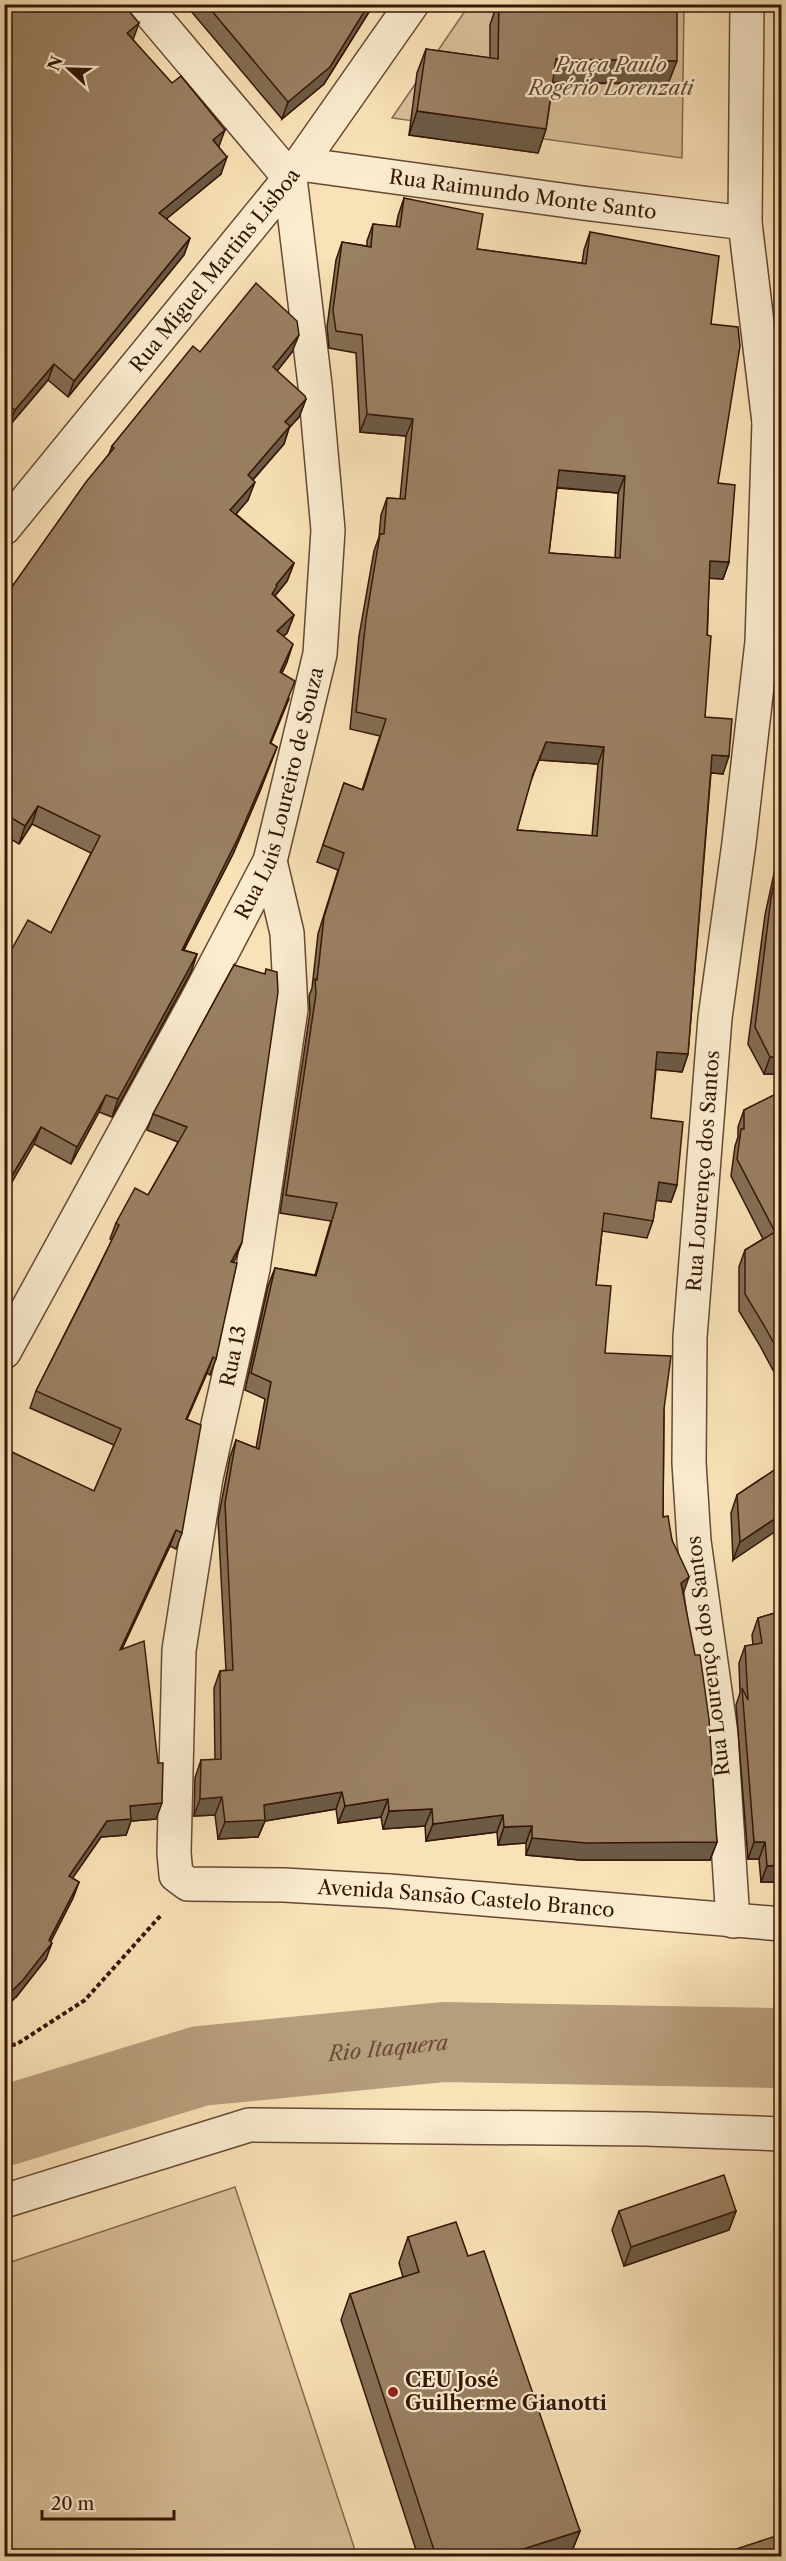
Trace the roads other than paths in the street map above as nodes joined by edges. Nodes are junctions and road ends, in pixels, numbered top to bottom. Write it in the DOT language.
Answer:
graph roads {
  1 [pos="143,4"];
  2 [pos="412,4"];
  3 [pos="747,4"];
  4 [pos="295,171"];
  5 [pos="745,223"];
  6 [pos="775,426"];
  7 [pos="4,528"];
  8 [pos="772,649"];
  9 [pos="270,861"];
  10 [pos="4,1352"];
  11 [pos="188,1884"];
  12 [pos="733,1922"];
  13 [pos="782,1924"];
  14 [pos="782,2134"];
  15 [pos="4,2201"];
  1 -- 4 [label="street"];
  2 -- 4 [label="street, Rua Miguel Martins Lisboa"];
  3 -- 5 [label="street, Rua Lourenço dos Santos"];
  4 -- 5 [label="street, Rua Raimundo Monte Santo"];
  4 -- 7 [label="street, Rua Miguel Martins Lisboa"];
  4 -- 9 [label="street, Rua Luís Loureiro de Souza"];
  5 -- 6 [label="street, Rua Lourenço dos Santos"];
  6 -- 8 [label="street, Rua Lourenço dos Santos"];
  8 -- 12 [label="street, Rua Lourenço dos Santos"];
  9 -- 10 [label="street, Rua Luís Loureiro de Souza"];
  9 -- 11 [label="street, Rua 13"];
  11 -- 12 [label="street, Avenida Sansão Castelo Branco"];
  12 -- 13 [label="street, Avenida Sansão Castelo Branco"];
  14 -- 15 [label="street"];
}
